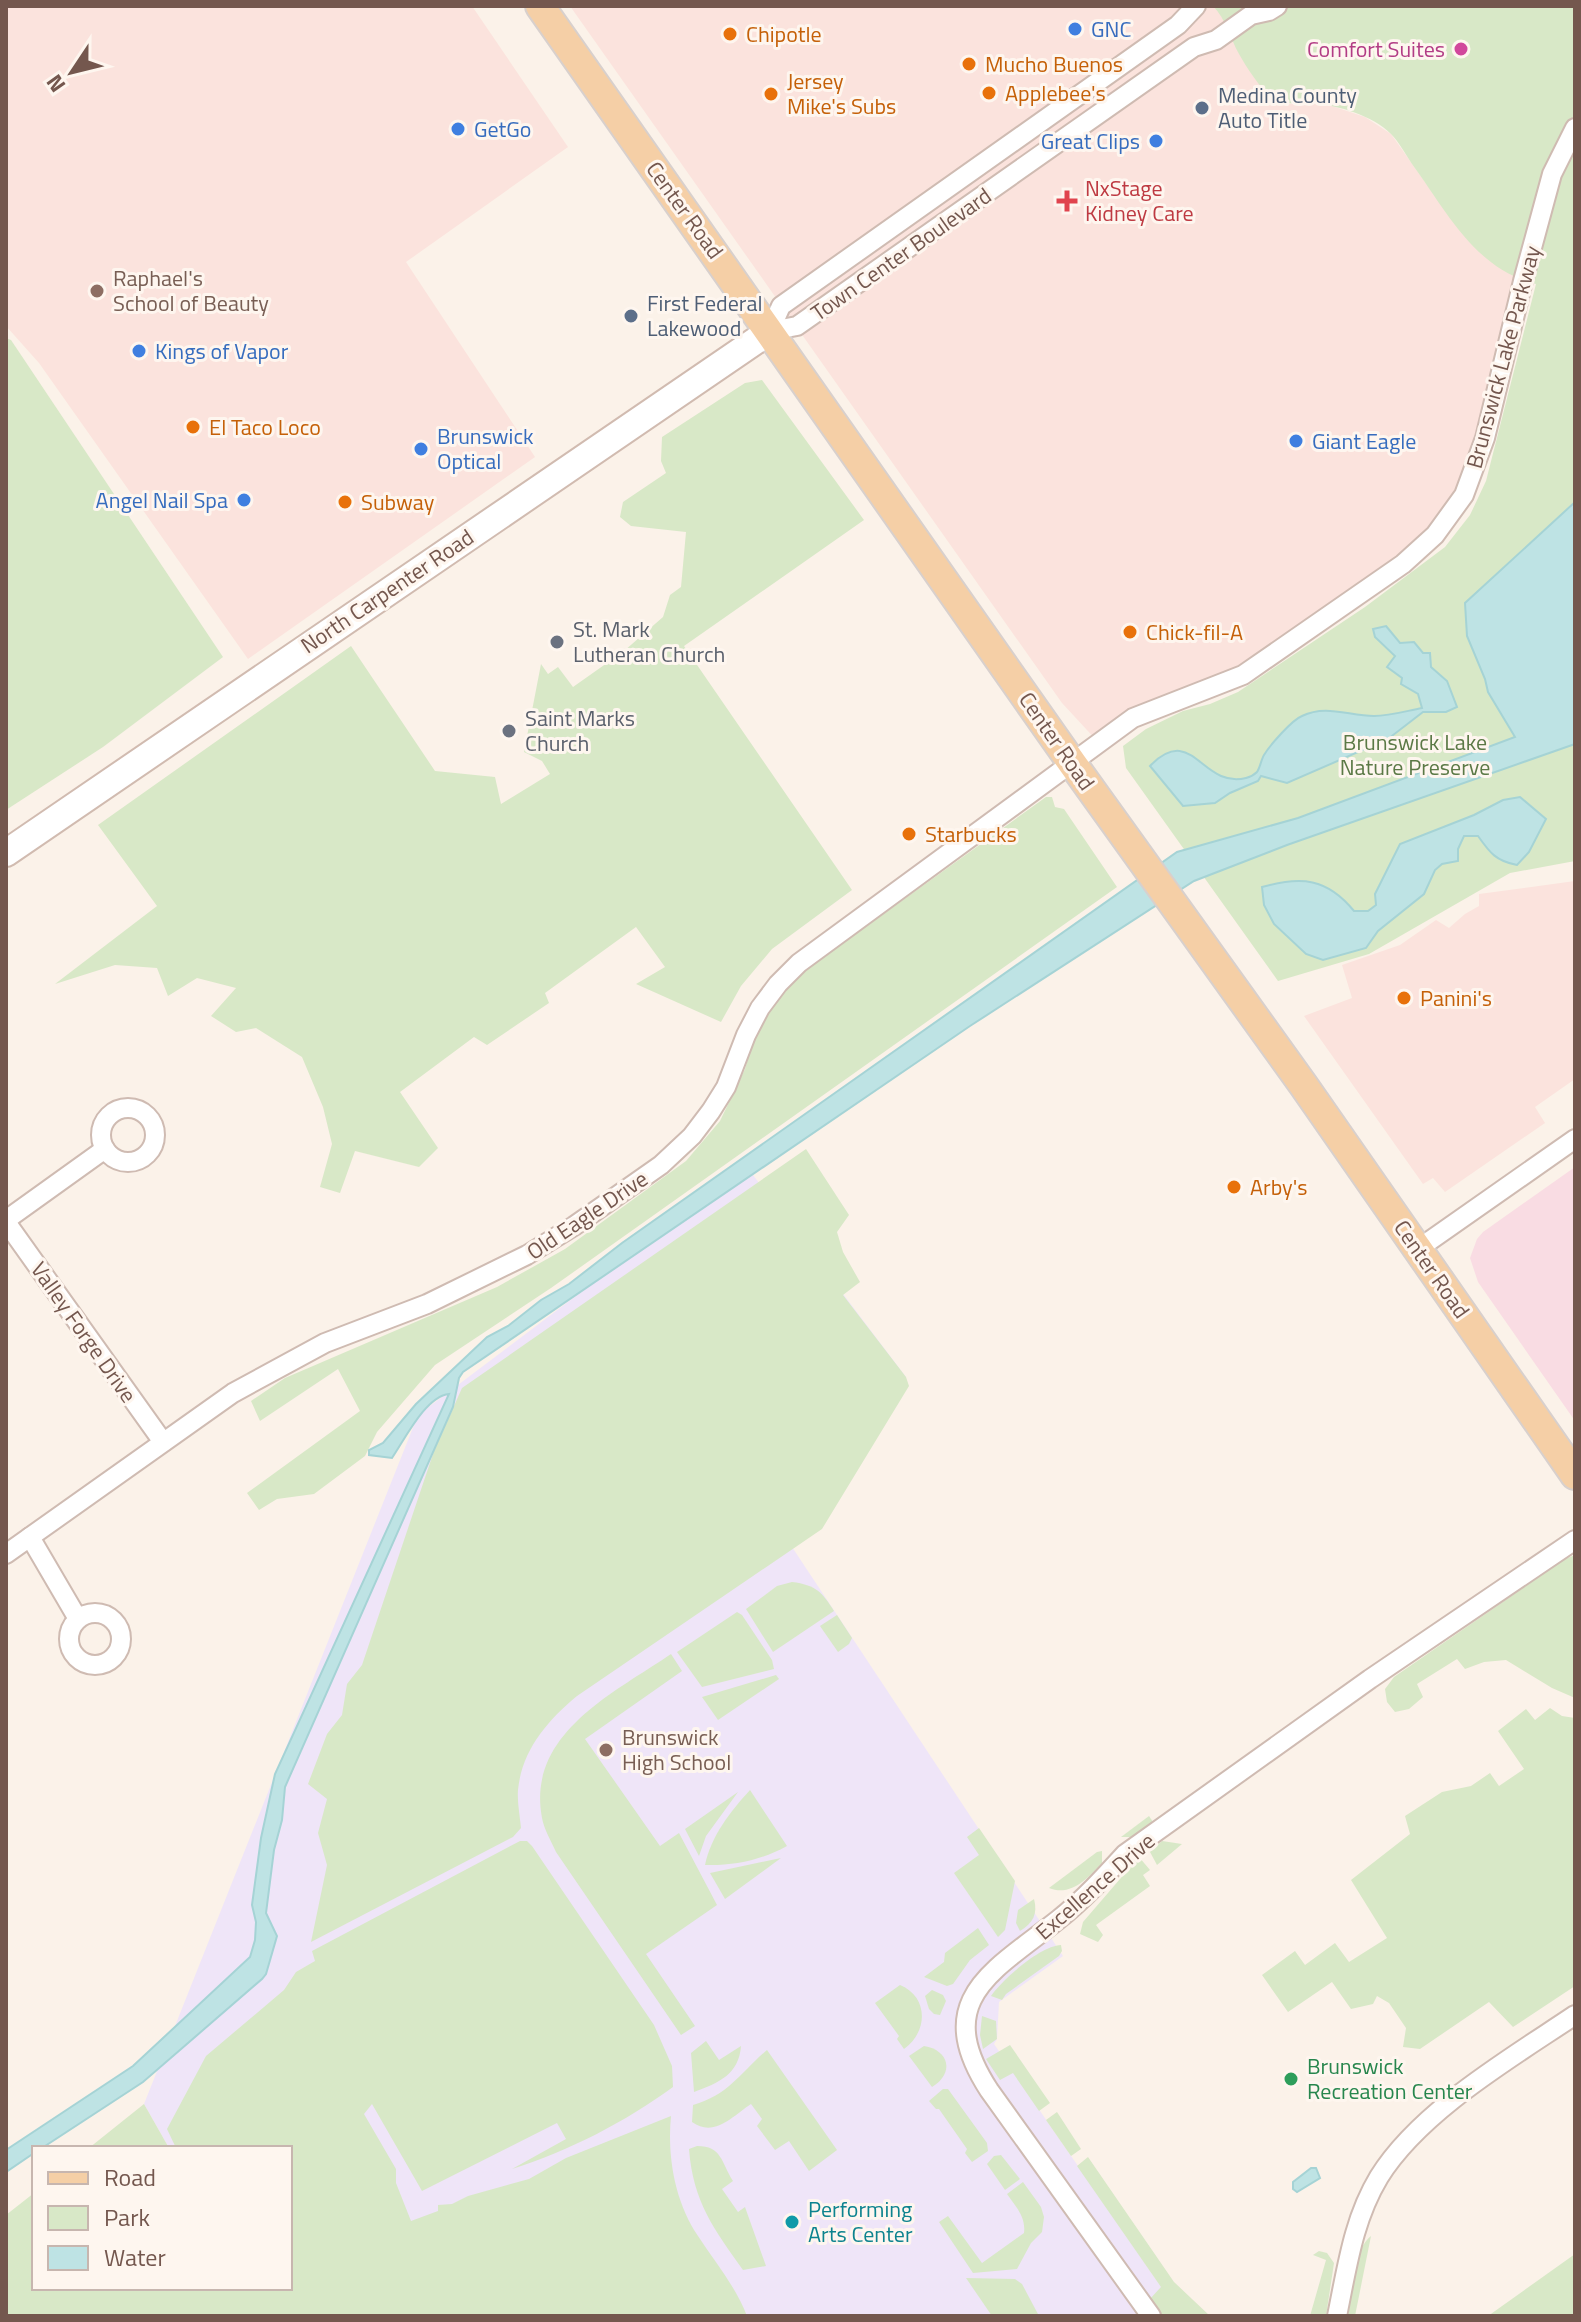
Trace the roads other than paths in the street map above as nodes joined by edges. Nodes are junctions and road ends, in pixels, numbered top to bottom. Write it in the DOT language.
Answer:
graph roads {
  1 [pos="540,6"];
  2 [pos="1196,6"];
  3 [pos="1277,6"];
  4 [pos="1575,128"];
  5 [pos="770,331"];
  6 [pos="1072,763"];
  7 [pos="6,853"];
  8 [pos="1575,1139"];
  9 [pos="105,1149"];
  10 [pos="6,1221"];
  11 [pos="1418,1249"];
  12 [pos="163,1442"];
  13 [pos="1575,1475"];
  14 [pos="30,1537"];
  15 [pos="1575,1540"];
  16 [pos="6,1554"];
  17 [pos="78,1619"];
  18 [pos="1575,2015"];
  19 [pos="1151,2316"];
  20 [pos="1337,2316"];
  1 -- 5 [label="main road, Center Road"];
  2 -- 5 [label="street, Town Center Boulevard"];
  3 -- 5 [label="street, Town Center Boulevard"];
  4 -- 6 [label="street, Brunswick Lake Parkway"];
  5 -- 6 [label="main road, Center Road"];
  5 -- 7 [label="street, North Carpenter Road"];
  6 -- 11 [label="main road, Center Road"];
  6 -- 12 [label="street, Old Eagle Drive"];
  8 -- 11 [label="street"];
  9 -- 10 [label="street"];
  10 -- 12 [label="street, Valley Forge Drive"];
  11 -- 13 [label="main road, Center Road"];
  12 -- 14 [label="street, Old Eagle Drive"];
  14 -- 16 [label="street, Old Eagle Drive"];
  14 -- 17 [label="street"];
  15 -- 19 [label="street, Excellence Drive"];
  18 -- 20 [label="street"];
}
